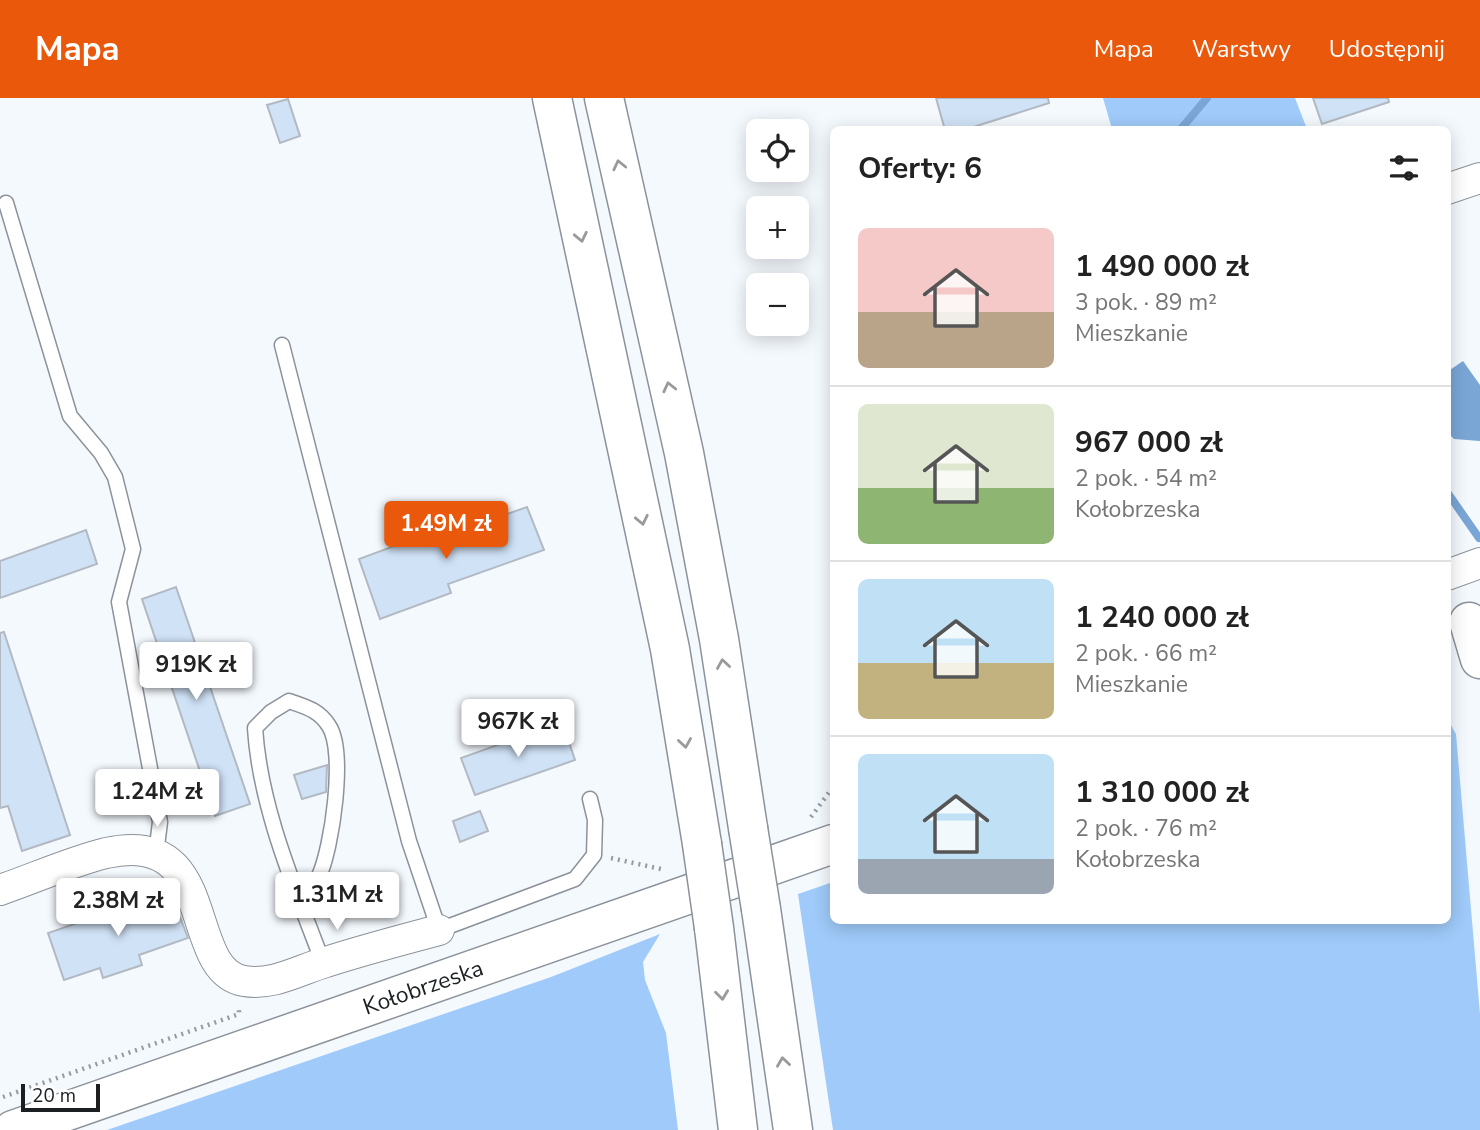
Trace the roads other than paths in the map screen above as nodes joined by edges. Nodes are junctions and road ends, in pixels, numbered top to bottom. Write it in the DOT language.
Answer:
graph roads {
  1 [pos="552,98"];
  2 [pos="604,98"];
  3 [pos="1480,178"];
  4 [pos="1451,188"];
  5 [pos="6,203"];
  6 [pos="282,345"];
  7 [pos="1480,563"];
  8 [pos="1451,574"];
  9 [pos="1466,624"];
  10 [pos="1480,659"];
  11 [pos="590,799"];
  12 [pos="830,845"];
  13 [pos="156,854"];
  14 [pos="0,890"];
  15 [pos="301,904"];
  16 [pos="439,930"];
  17 [pos="323,963"];
  18 [pos="13,1130"];
  19 [pos="738,1130"];
  20 [pos="793,1130"];
  1 -- 19 [label="main road, one-way, bridge"];
  20 -- 2 [label="main road, one-way, bridge"];
  3 -- 4 [label="street"];
  5 -- 13 [label="lane"];
  6 -- 16 [label="lane"];
  7 -- 8 [label="street"];
  9 -- 10 [label="main road"];
  11 -- 16 [label="lane"];
  12 -- 18 [label="main road, Kołobrzeska"];
  13 -- 14 [label="street"];
  13 -- 17 [label="street"];
  15 -- 15 [label="lane"];
  15 -- 17 [label="lane"];
  16 -- 17 [label="street"];
}
